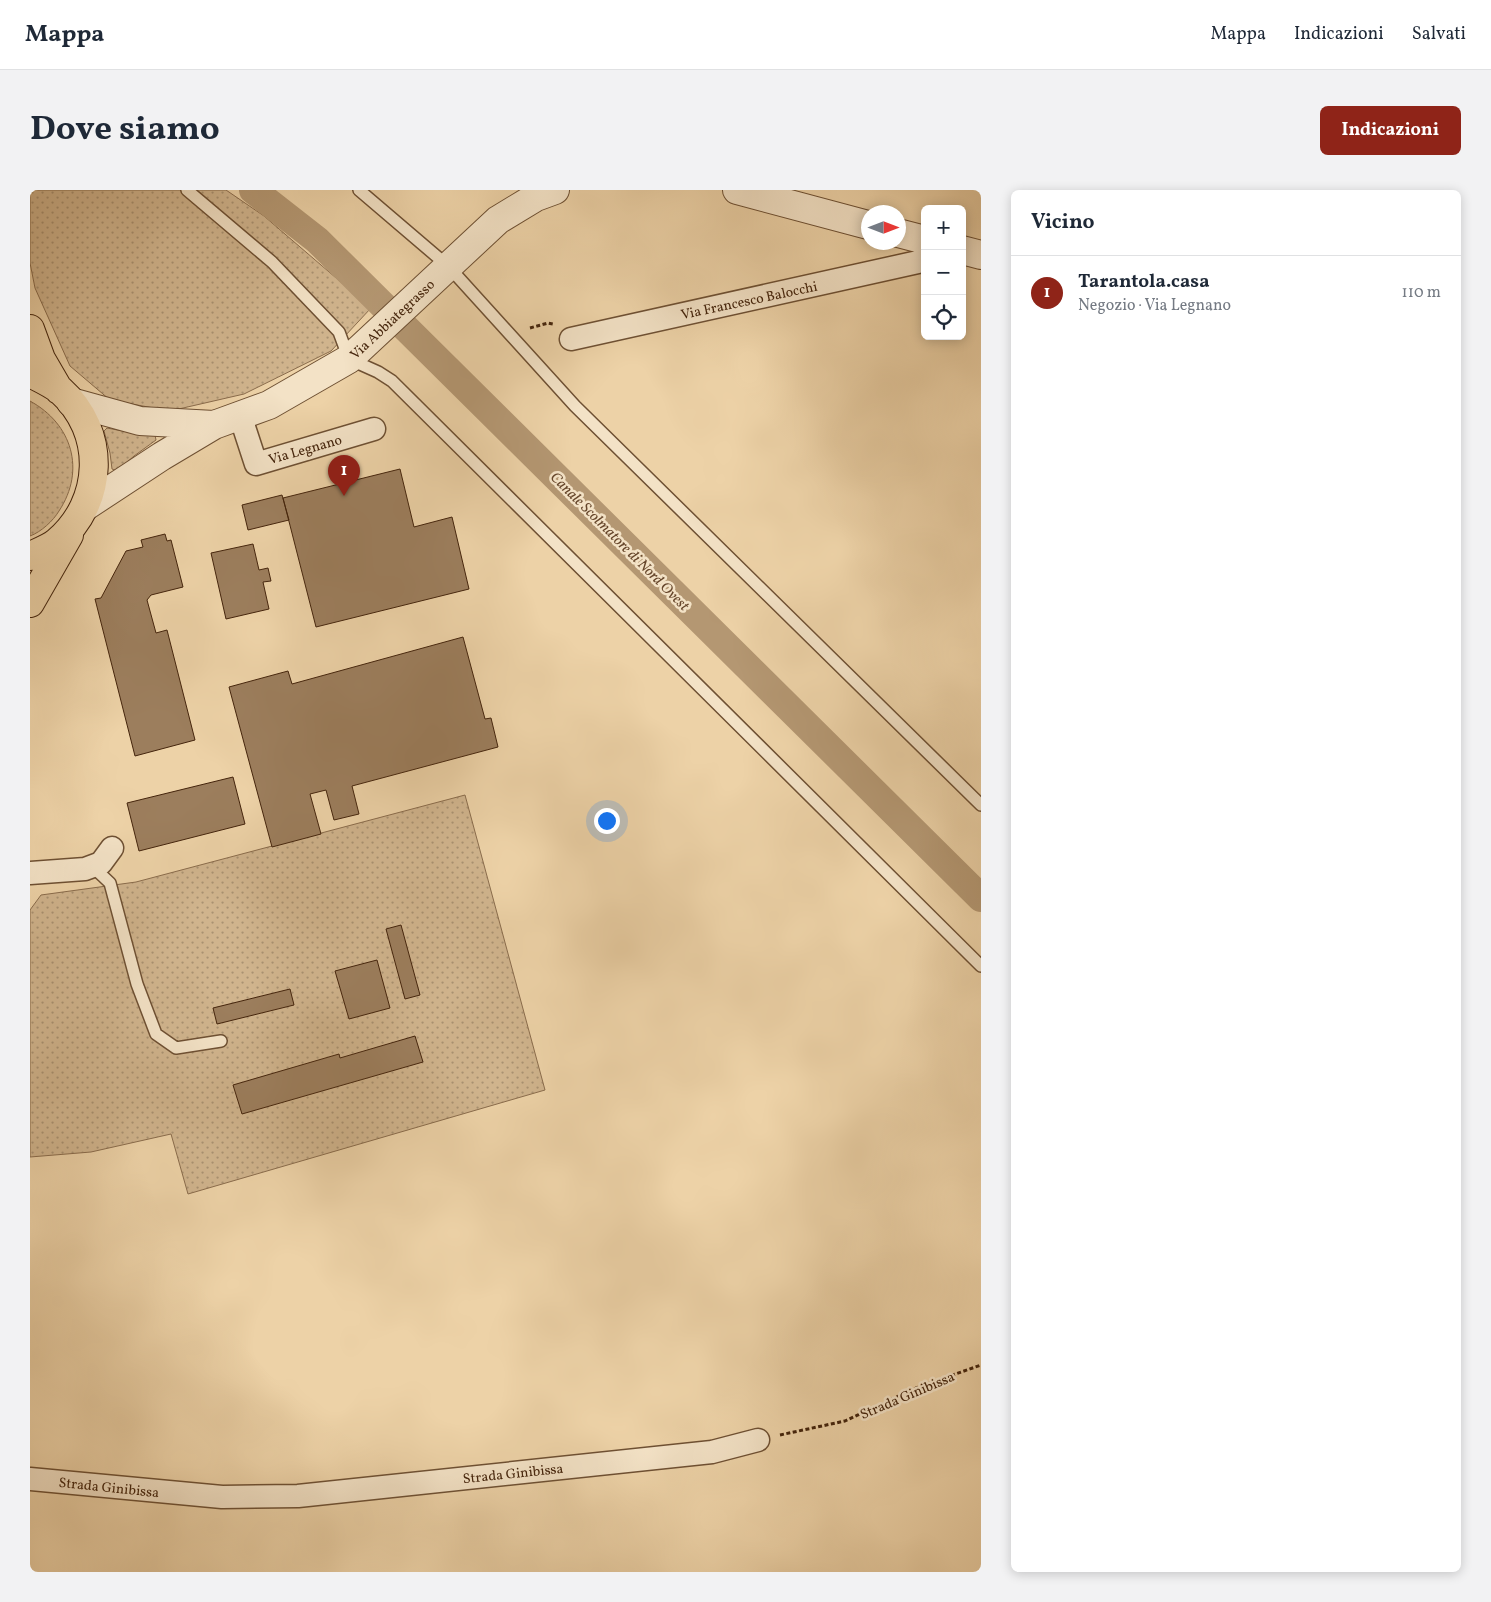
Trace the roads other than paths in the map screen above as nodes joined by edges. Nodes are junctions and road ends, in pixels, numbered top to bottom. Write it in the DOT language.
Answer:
graph roads {
  1 [pos="187,190"];
  2 [pos="359,190"];
  3 [pos="555,190"];
  4 [pos="738,190"];
  5 [pos="861,223"];
  6 [pos="906,235"];
  7 [pos="921,239"];
  8 [pos="966,251"];
  9 [pos="981,255"];
  10 [pos="921,260"];
  11 [pos="448,266"];
  12 [pos="30,329"];
  13 [pos="575,338"];
  14 [pos="349,359"];
  15 [pos="30,373"];
  16 [pos="65,396"];
  17 [pos="240,416"];
  18 [pos="214,425"];
  19 [pos="374,429"];
  20 [pos="81,514"];
  21 [pos="30,556"];
  22 [pos="30,603"];
  23 [pos="981,805"];
  24 [pos="112,848"];
  25 [pos="92,866"];
  26 [pos="30,873"];
  27 [pos="981,966"];
  28 [pos="221,1041"];
  29 [pos="758,1440"];
  30 [pos="30,1479"];
  1 -- 14 [label="lane"];
  2 -- 11 [label="lane"];
  3 -- 11 [label="street, Via Abbiategrasso"];
  4 -- 5 [label="street"];
  6 -- 7 [label="street"];
  8 -- 9 [label="street"];
  10 -- 13 [label="street, Via Francesco Balocchi"];
  11 -- 14 [label="street, Via Abbiategrasso"];
  11 -- 23 [label="lane"];
  12 -- 16 [label="main road"];
  14 -- 17 [label="street, Via Abbiategrasso"];
  14 -- 27 [label="lane"];
  15 -- 16 [label="main road"];
  16 -- 18 [label="street, Via Abbiategrasso"];
  16 -- 20 [label="main road"];
  17 -- 18 [label="street, Via Abbiategrasso"];
  17 -- 19 [label="street, Via Legnano"];
  18 -- 20 [label="street, Via Abbiategrasso"];
  20 -- 21 [label="main road"];
  20 -- 22 [label="main road"];
  24 -- 25 [label="street"];
  25 -- 26 [label="street"];
  25 -- 28 [label="lane"];
  29 -- 30 [label="street, Strada Ginibissa"];
}
